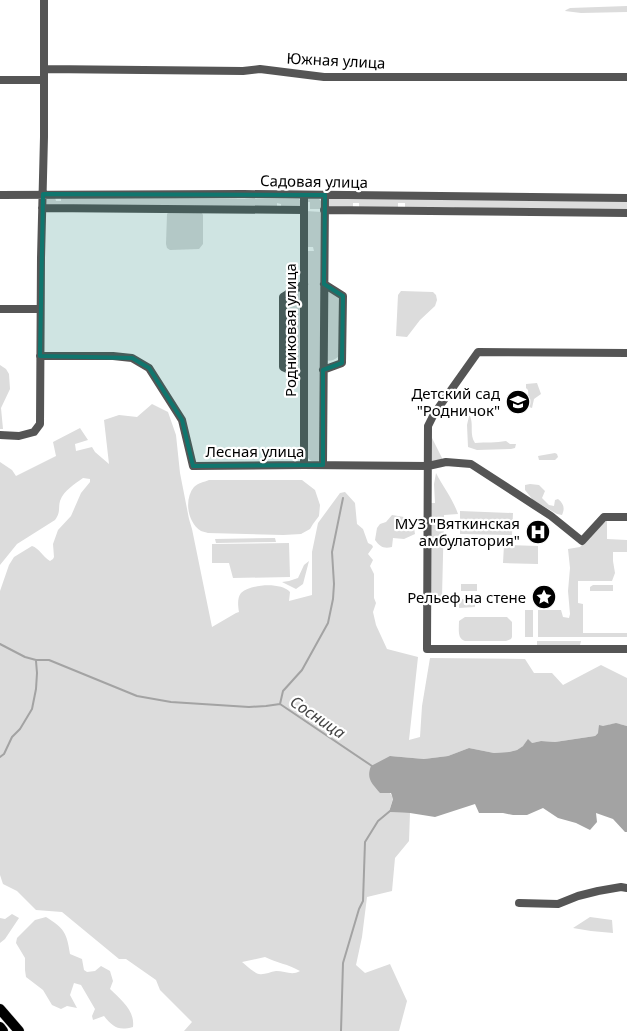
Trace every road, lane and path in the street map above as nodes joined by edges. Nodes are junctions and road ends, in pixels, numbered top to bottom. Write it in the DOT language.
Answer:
graph roads {
  1 [pos="44,0"];
  2 [pos="44,69"];
  3 [pos="627,77"];
  4 [pos="0,80"];
  5 [pos="43,80"];
  6 [pos="43,194"];
  7 [pos="0,195"];
  8 [pos="304,195"];
  9 [pos="325,195"];
  10 [pos="627,198"];
  11 [pos="42,208"];
  12 [pos="304,210"];
  13 [pos="324,210"];
  14 [pos="627,213"];
  15 [pos="304,284"];
  16 [pos="324,284"];
  17 [pos="0,309"];
  18 [pos="40,309"];
  19 [pos="627,353"];
  20 [pos="40,356"];
  21 [pos="324,370"];
  22 [pos="303,376"];
  23 [pos="0,435"];
  24 [pos="304,464"];
  25 [pos="323,465"];
  26 [pos="428,466"];
  27 [pos="627,518"];
  28 [pos="627,649"];
  29 [pos="627,888"];
  30 [pos="519,903"];
  31 [pos="0,1009"];
  32 [pos="0,1028"];
  33 [pos="3,1031"];
  34 [pos="19,1031"];
  1 -- 2 [label="street"];
  2 -- 3 [label="street, Южная улица"];
  2 -- 5 [label="street"];
  4 -- 5 [label="street"];
  5 -- 6 [label="street"];
  6 -- 7 [label="street, Садовая улица"];
  6 -- 8 [label="street, Садовая улица"];
  6 -- 11 [label="street"];
  8 -- 9 [label="street, Садовая улица"];
  8 -- 12 [label="street, Родниковая улица"];
  9 -- 10 [label="street, Садовая улица"];
  9 -- 13 [label="street"];
  11 -- 12 [label="street"];
  11 -- 18 [label="street"];
  12 -- 15 [label="street, Родниковая улица"];
  13 -- 14 [label="street"];
  13 -- 16 [label="street"];
  15 -- 22 [label="street, Родниковая улица"];
  15 -- 22 [label="street"];
  16 -- 21 [label="street"];
  16 -- 21 [label="street"];
  17 -- 18 [label="street"];
  18 -- 20 [label="street"];
  19 -- 26 [label="street"];
  20 -- 23 [label="street"];
  20 -- 24 [label="street, Лесная улица"];
  21 -- 25 [label="street"];
  22 -- 24 [label="street, Родниковая улица"];
  24 -- 25 [label="street, Лесная улица"];
  25 -- 26 [label="street, Лесная улица"];
  26 -- 27 [label="street, Лесная улица"];
  26 -- 28 [label="street"];
  29 -- 30 [label="street"];
  31 -- 34 [label="main road"];
  32 -- 33 [label="main road"];
}
